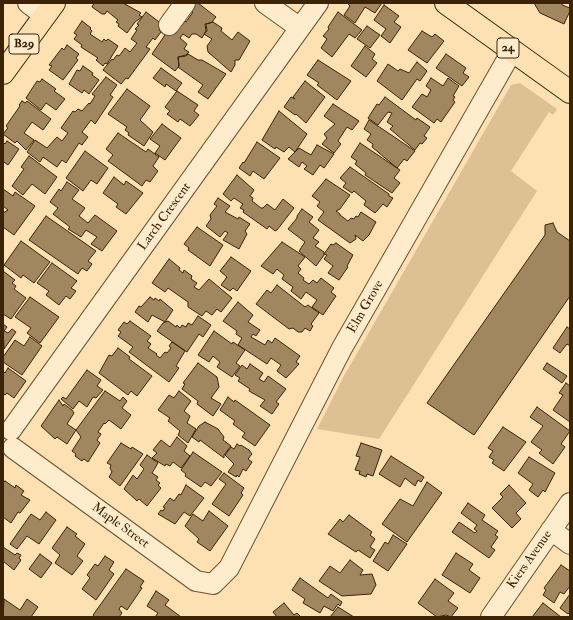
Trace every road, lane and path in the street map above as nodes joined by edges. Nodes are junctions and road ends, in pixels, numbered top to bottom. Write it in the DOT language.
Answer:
graph roads {
  1 [pos="28,3"];
  2 [pos="185,3"];
  3 [pos="265,3"];
  4 [pos="318,3"];
  5 [pos="446,3"];
  6 [pos="50,9"];
  7 [pos="169,25"];
  8 [pos="300,28"];
  9 [pos="512,51"];
  10 [pos="3,73"];
  11 [pos="569,90"];
  12 [pos="7,440"];
  13 [pos="570,503"];
  14 [pos="551,530"];
  15 [pos="570,544"];
  16 [pos="229,568"];
  17 [pos="490,617"];
  1 -- 6 [label="street"];
  2 -- 7 [label="street"];
  3 -- 8 [label="street"];
  4 -- 8 [label="street, Larch Crescent"];
  5 -- 9 [label="main road, 24"];
  6 -- 10 [label="main road, B29"];
  8 -- 12 [label="street, Larch Crescent"];
  9 -- 11 [label="main road, 24"];
  9 -- 16 [label="street, Elm Grove"];
  12 -- 16 [label="street, Maple Street"];
  13 -- 14 [label="street, Kiers Avenue"];
  14 -- 15 [label="street"];
  14 -- 17 [label="street, Kiers Avenue"];
}
